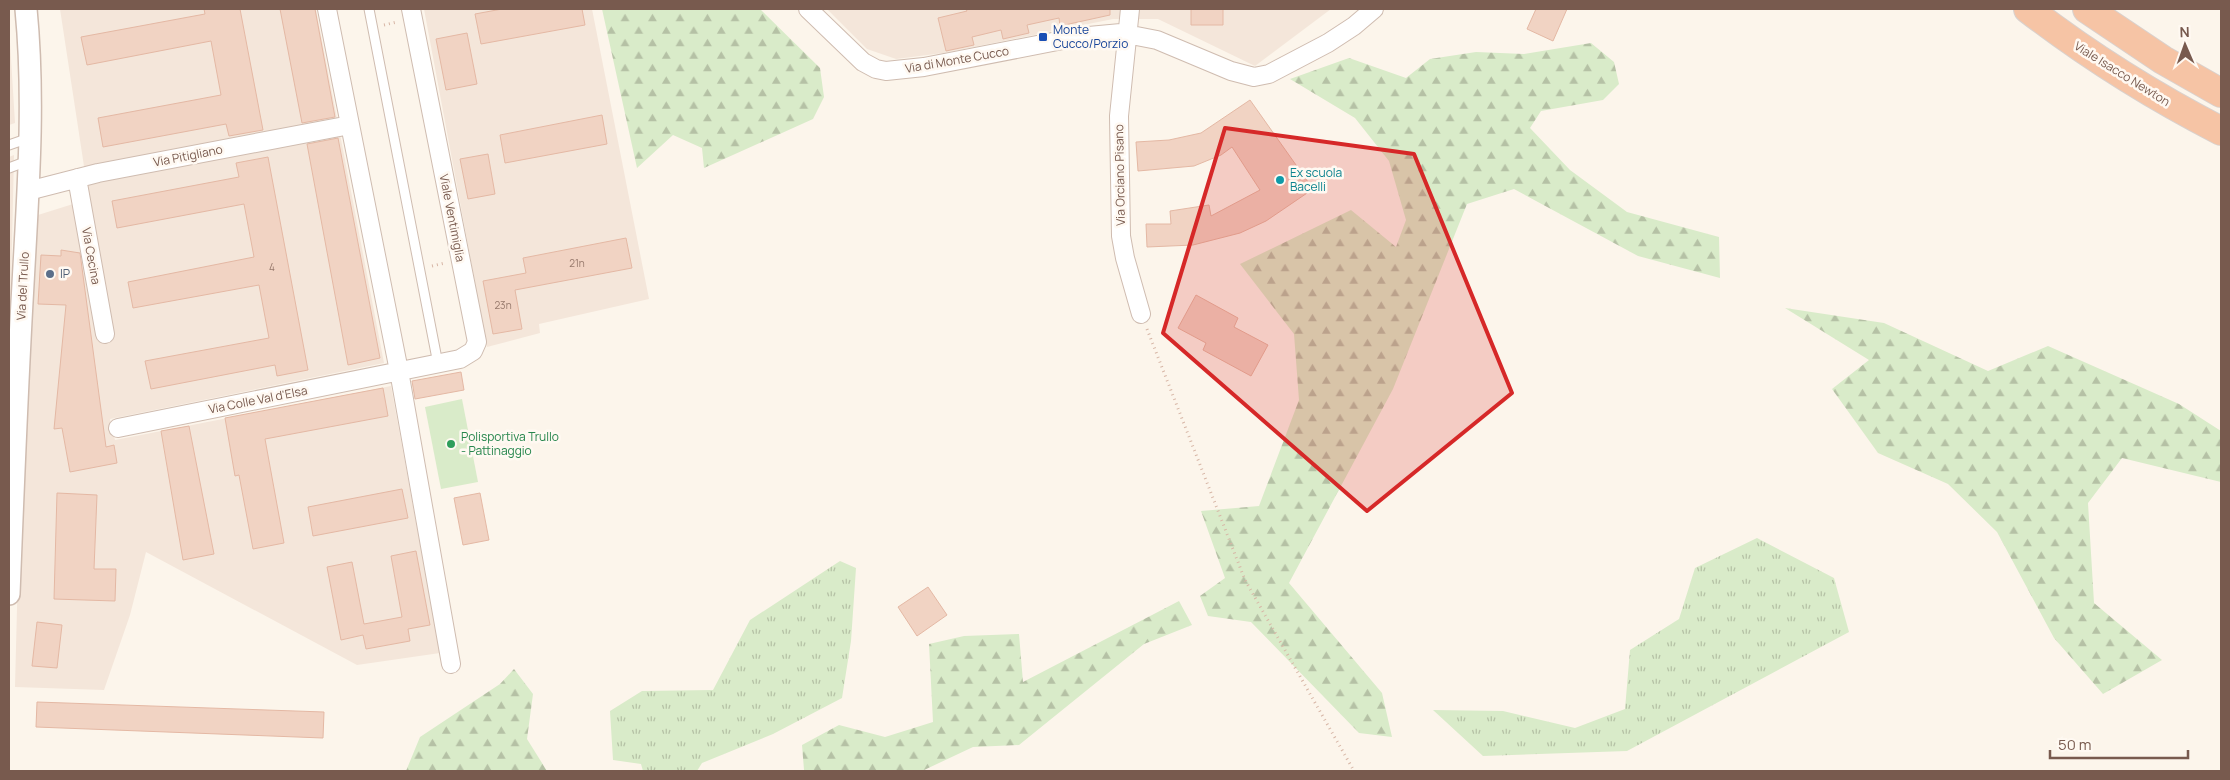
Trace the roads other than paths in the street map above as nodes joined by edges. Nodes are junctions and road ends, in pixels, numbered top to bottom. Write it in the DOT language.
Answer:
graph roads {
  1 [pos="26,9"];
  2 [pos="327,9"];
  3 [pos="369,9"];
  4 [pos="411,9"];
  5 [pos="808,9"];
  6 [pos="1130,9"];
  7 [pos="1374,9"];
  8 [pos="2028,9"];
  9 [pos="2087,9"];
  10 [pos="1128,33"];
  11 [pos="2221,92"];
  12 [pos="350,126"];
  13 [pos="2221,131"];
  14 [pos="31,137"];
  15 [pos="9,145"];
  16 [pos="30,160"];
  17 [pos="9,168"];
  18 [pos="77,178"];
  19 [pos="28,191"];
  20 [pos="1139,310"];
  21 [pos="105,334"];
  22 [pos="438,364"];
  23 [pos="398,371"];
  24 [pos="118,428"];
  25 [pos="9,594"];
  26 [pos="451,664"];
  1 -- 14 [label="street, Via del Trullo"];
  2 -- 12 [label="street"];
  3 -- 22 [label="lane"];
  4 -- 22 [label="street, Viale Ventimiglia"];
  5 -- 10 [label="street, Via di Monte Cucco"];
  6 -- 10 [label="street, Via Orciano Pisano"];
  7 -- 10 [label="street, Via di Monte Cucco"];
  8 -- 13 [label="highway, Viale Isacco Newton"];
  9 -- 11 [label="highway"];
  10 -- 20 [label="street, Via Orciano Pisano"];
  12 -- 18 [label="street, Via Pitigliano"];
  12 -- 23 [label="street"];
  14 -- 15 [label="lane"];
  14 -- 16 [label="street, Via del Trullo"];
  16 -- 17 [label="lane"];
  16 -- 19 [label="street, Via del Trullo"];
  18 -- 19 [label="street, Via Pitigliano"];
  18 -- 21 [label="street, Via Cecina"];
  19 -- 25 [label="street, Via del Trullo"];
  22 -- 23 [label="street, Viale Ventimiglia"];
  23 -- 24 [label="street, Via Colle Val d'Elsa"];
  23 -- 26 [label="street"];
}
